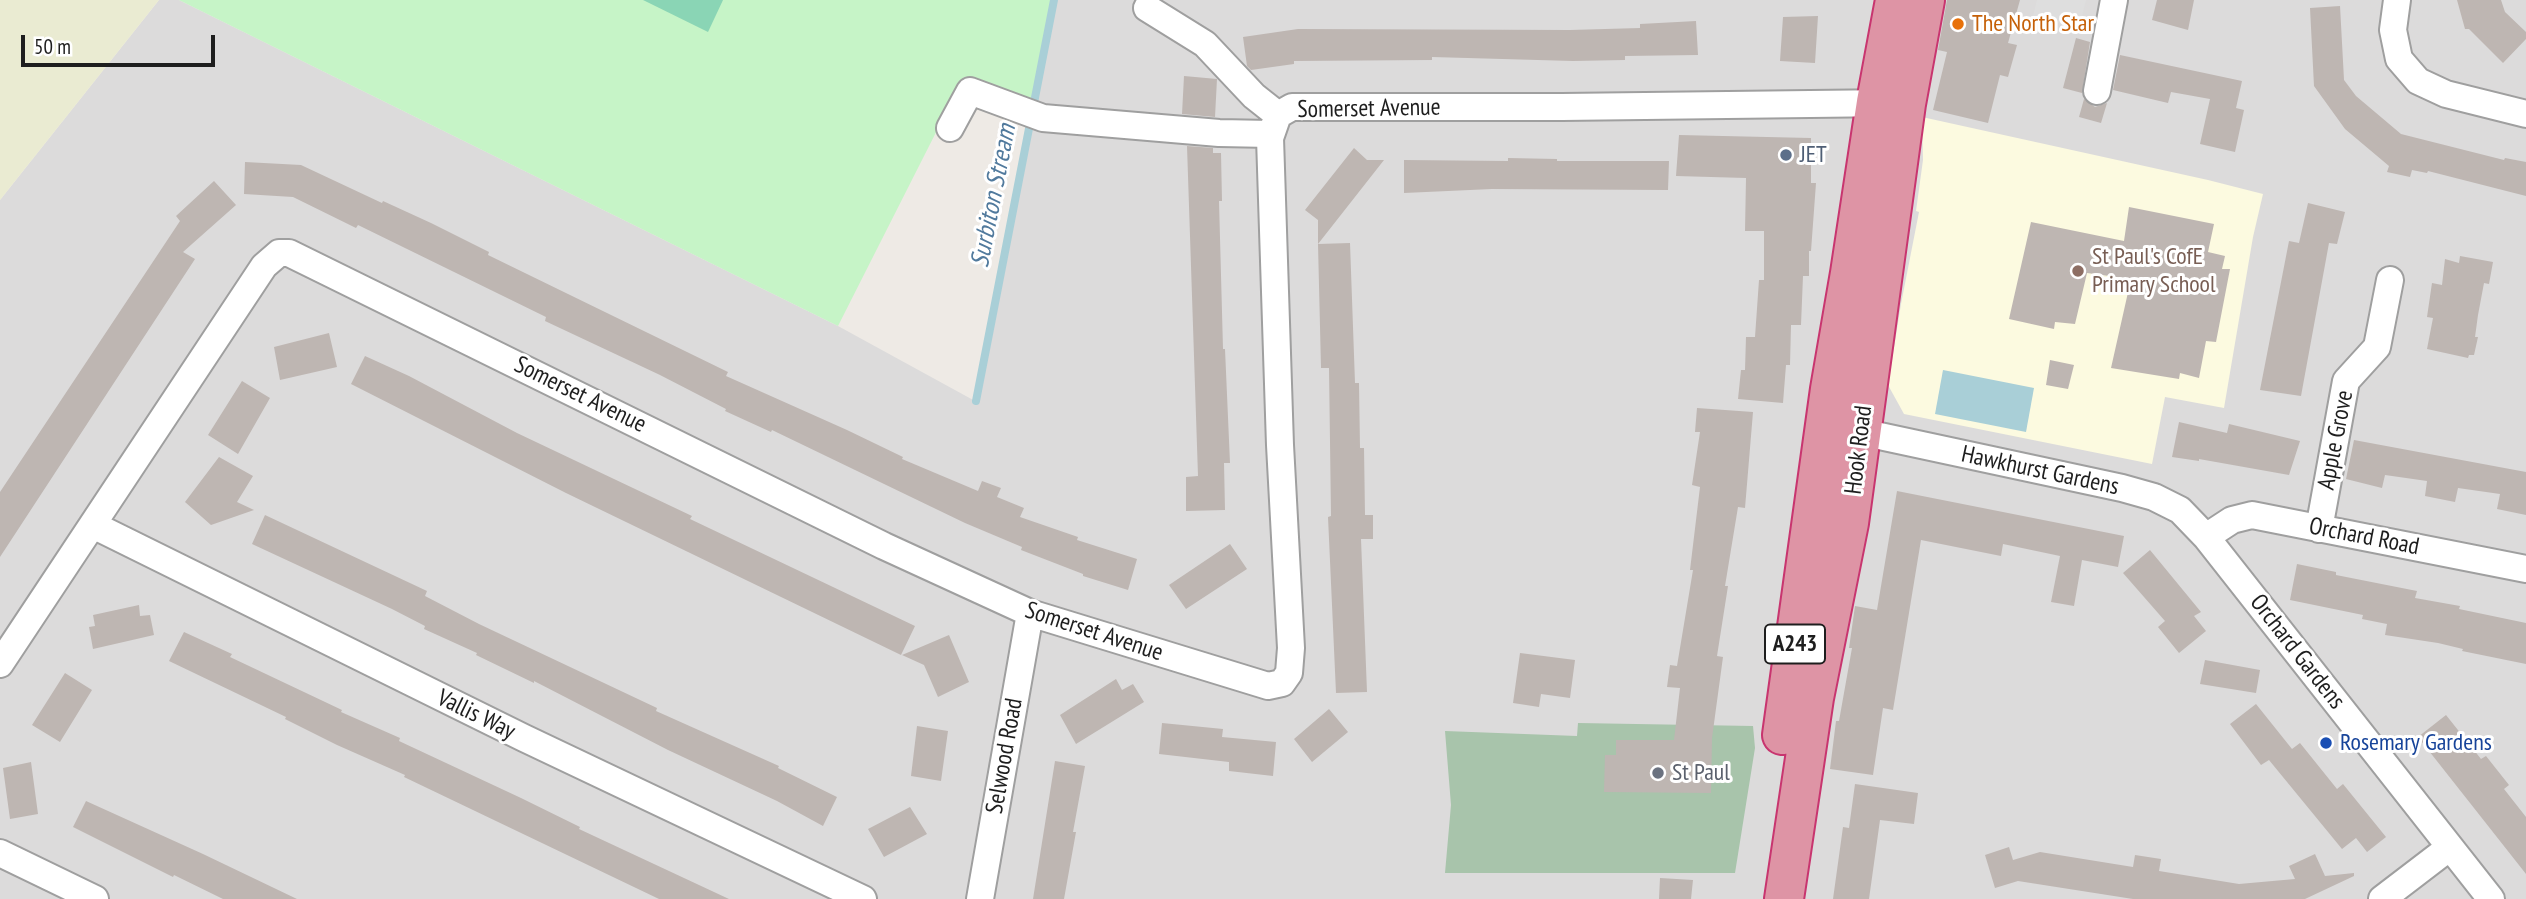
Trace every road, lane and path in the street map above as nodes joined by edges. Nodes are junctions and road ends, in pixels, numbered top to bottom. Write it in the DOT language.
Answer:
graph roads {
  1 [pos="1895,0"];
  2 [pos="1926,0"];
  3 [pos="2114,0"];
  4 [pos="2397,0"];
  5 [pos="1147,8"];
  6 [pos="2097,91"];
  7 [pos="1891,103"];
  8 [pos="2526,114"];
  9 [pos="1274,125"];
  10 [pos="950,128"];
  11 [pos="2390,280"];
  12 [pos="1861,432"];
  13 [pos="93,525"];
  14 [pos="2319,529"];
  15 [pos="2206,537"];
  16 [pos="2526,569"];
  17 [pos="1030,613"];
  18 [pos="0,664"];
  19 [pos="2450,847"];
  20 [pos="0,853"];
  21 [pos="95,899"];
  22 [pos="863,899"];
  23 [pos="980,899"];
  24 [pos="1758,899"];
  25 [pos="1784,899"];
  26 [pos="2382,899"];
  27 [pos="2491,899"];
  1 -- 7 [label="highway, Hook Road / A243"];
  2 -- 7 [label="highway, Hook Road"];
  3 -- 6 [label="street"];
  4 -- 8 [label="street"];
  5 -- 9 [label="street"];
  7 -- 9 [label="street, Somerset Avenue"];
  7 -- 12 [label="highway, Hook Road"];
  7 -- 24 [label="highway, Hook Road / A243"];
  9 -- 10 [label="street"];
  9 -- 17 [label="street, Somerset Avenue"];
  11 -- 14 [label="street, Apple Grove"];
  12 -- 15 [label="street, Hawkhurst Gardens"];
  12 -- 25 [label="highway, Hook Road"];
  13 -- 17 [label="street, Somerset Avenue"];
  13 -- 18 [label="street, Somerset Avenue"];
  13 -- 22 [label="street, Vallis Way"];
  14 -- 15 [label="street, Orchard Road"];
  14 -- 16 [label="street, Orchard Road"];
  15 -- 19 [label="street, Orchard Gardens"];
  17 -- 23 [label="street, Selwood Road"];
  19 -- 26 [label="street"];
  19 -- 27 [label="street, Orchard Gardens"];
  20 -- 21 [label="street"];
}
